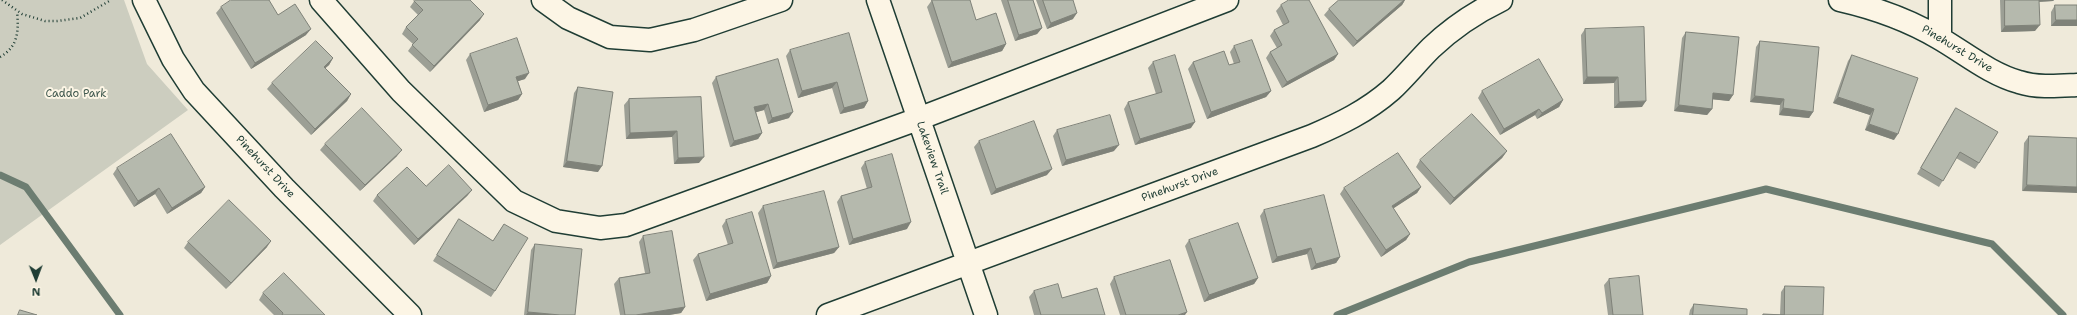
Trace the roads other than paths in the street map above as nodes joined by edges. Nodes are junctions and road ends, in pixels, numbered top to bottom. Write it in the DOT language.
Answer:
graph roads {
  1 [pos="144,0"];
  2 [pos="321,0"];
  3 [pos="542,0"];
  4 [pos="780,0"];
  5 [pos="878,0"];
  6 [pos="1227,0"];
  7 [pos="1501,0"];
  8 [pos="1840,0"];
  9 [pos="1940,0"];
  10 [pos="1940,38"];
  11 [pos="2077,85"];
  12 [pos="918,118"];
  13 [pos="968,264"];
  14 [pos="410,315"];
  15 [pos="828,315"];
  16 [pos="986,315"];
  1 -- 14 [label="street, Pinehurst Drive"];
  2 -- 12 [label="street"];
  3 -- 4 [label="street"];
  5 -- 12 [label="street, Lakeview Trail"];
  6 -- 12 [label="street"];
  7 -- 13 [label="street, Pinehurst Drive"];
  8 -- 10 [label="street, Pinehurst Drive"];
  9 -- 10 [label="street"];
  10 -- 11 [label="street, Pinehurst Drive"];
  12 -- 13 [label="street, Lakeview Trail"];
  13 -- 15 [label="street, Pinehurst Drive"];
  13 -- 16 [label="street, Lakeview Trail"];
}
